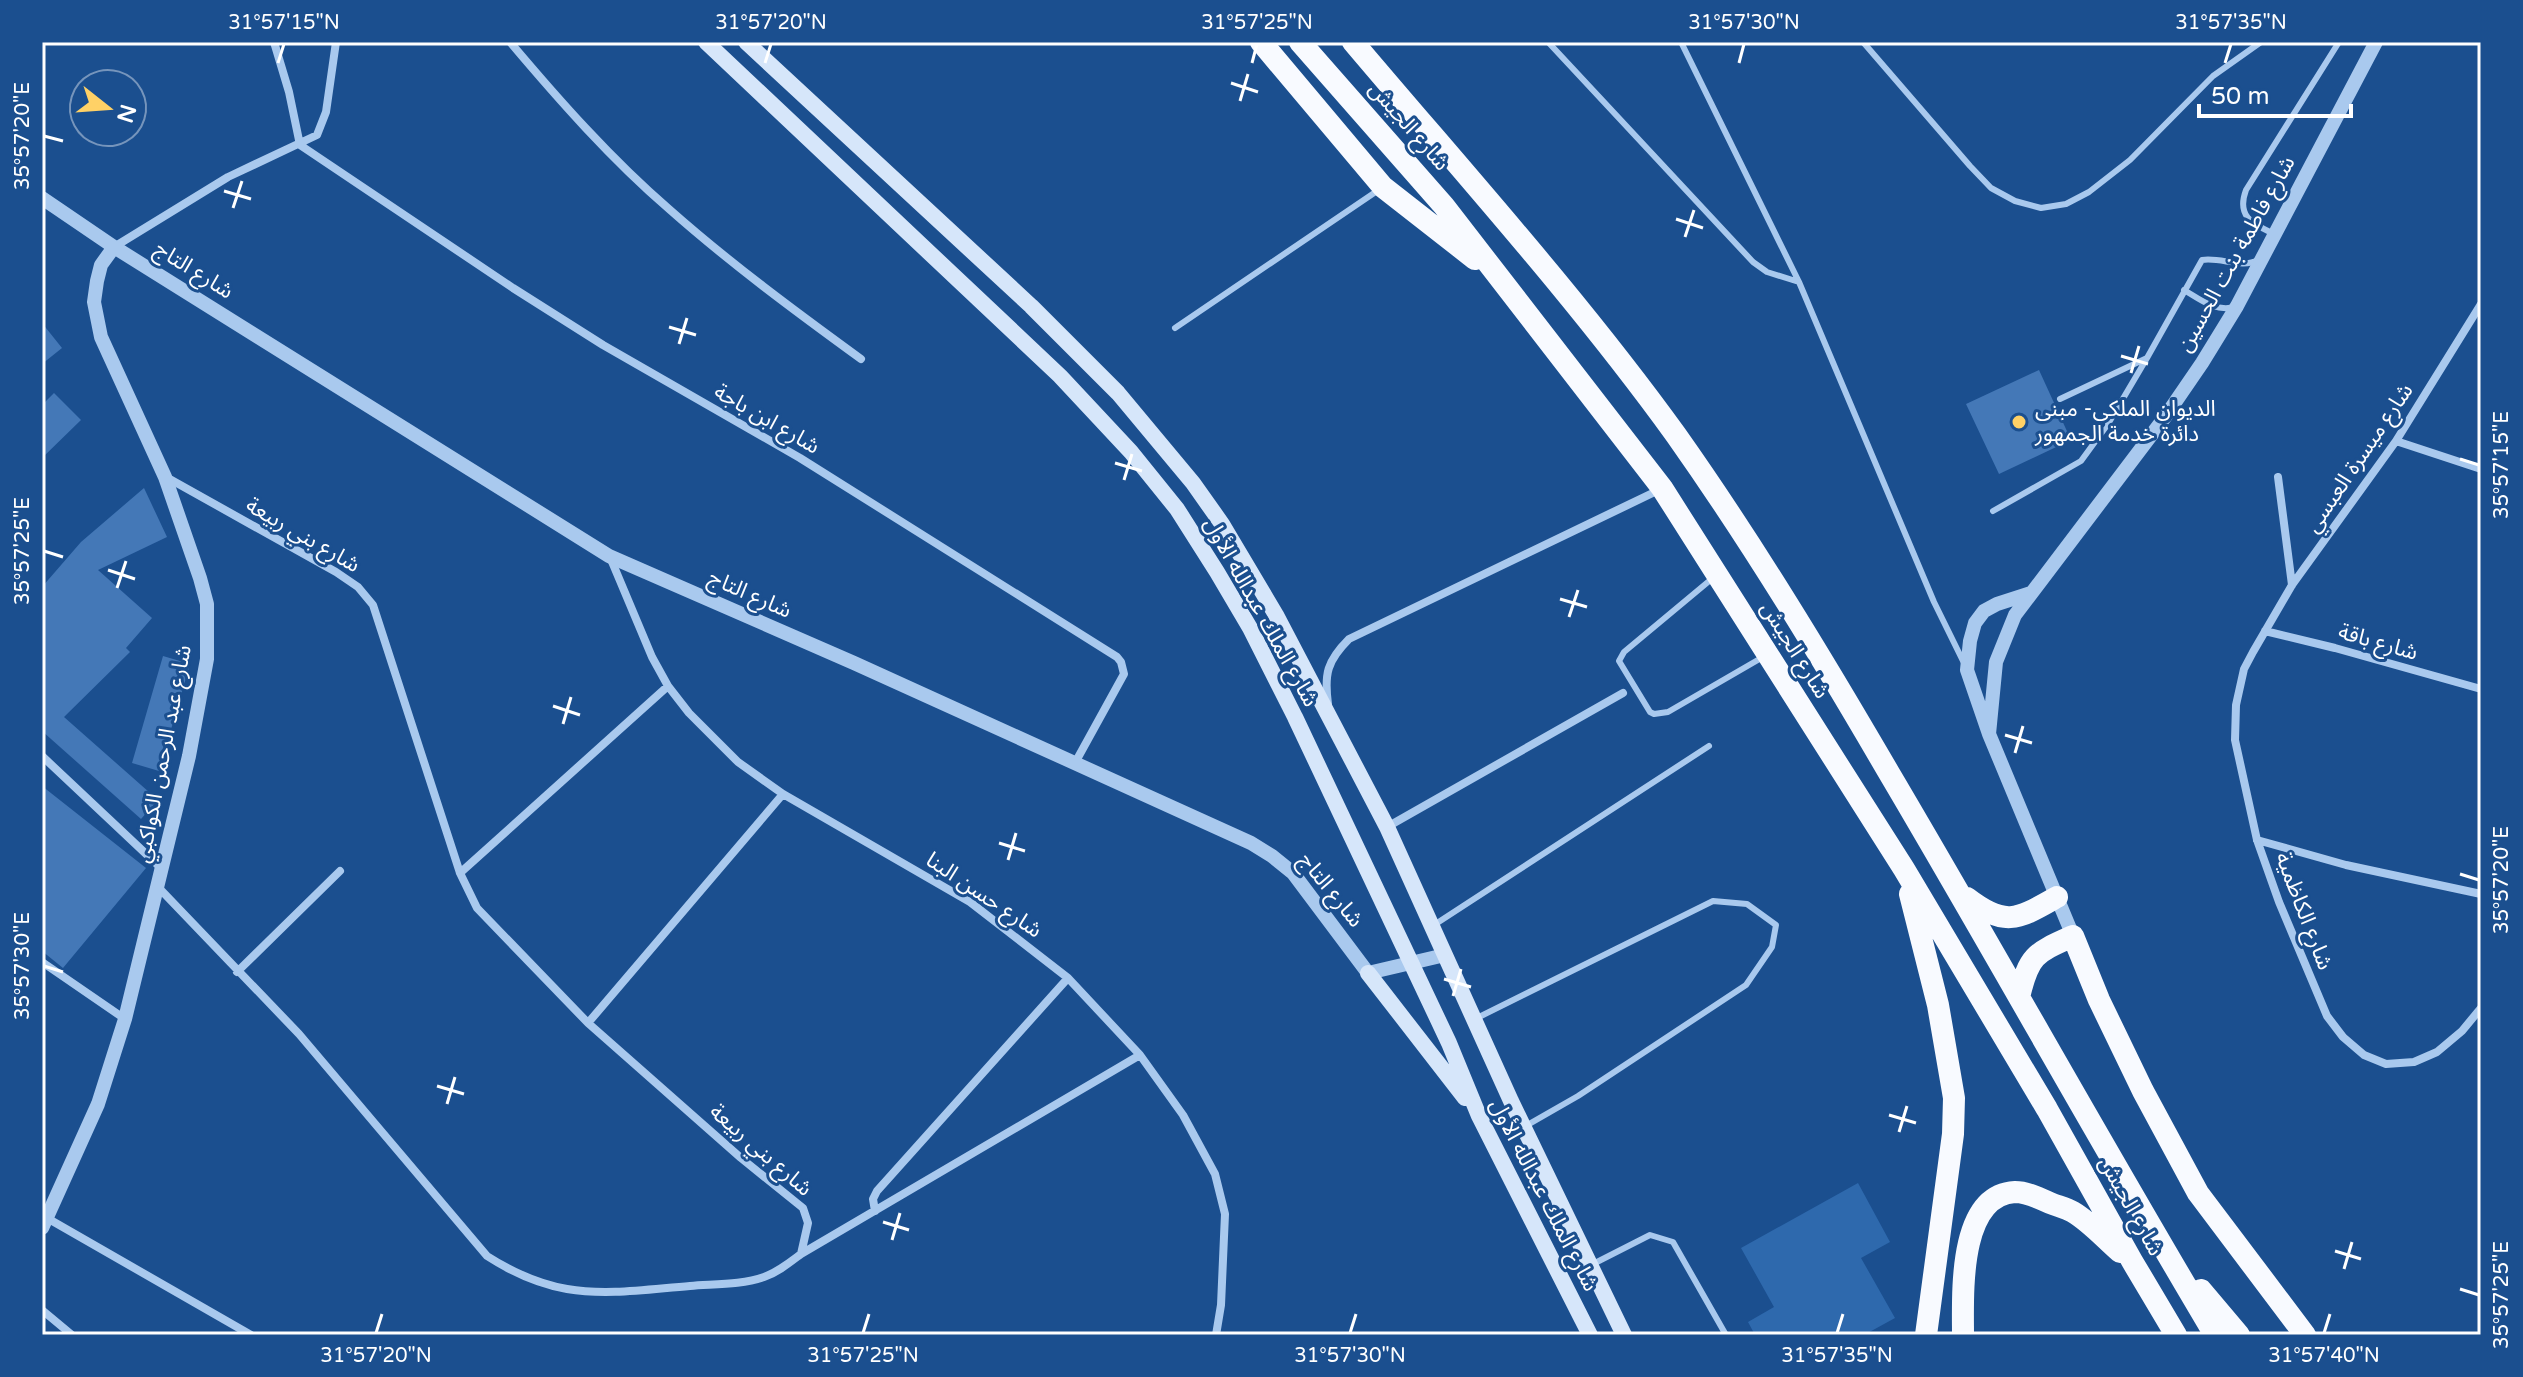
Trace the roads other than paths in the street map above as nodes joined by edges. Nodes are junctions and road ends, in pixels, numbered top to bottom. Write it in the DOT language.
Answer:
graph roads {
  1 [pos="274,42"];
  2 [pos="336,42"];
  3 [pos="510,42"];
  4 [pos="706,42"];
  5 [pos="746,42"];
  6 [pos="1261,42"];
  7 [pos="1300,42"];
  8 [pos="1353,42"];
  9 [pos="1548,42"];
  10 [pos="1681,42"];
  11 [pos="1863,42"];
  12 [pos="2261,42"];
  13 [pos="2339,42"];
  14 [pos="2376,42"];
  15 [pos="300,145"];
  16 [pos="1383,187"];
  17 [pos="42,198"];
  18 [pos="2274,234"];
  19 [pos="114,247"];
  20 [pos="2262,258"];
  21 [pos="1504,281"];
  22 [pos="1799,282"];
  23 [pos="2184,290"];
  24 [pos="2481,304"];
  25 [pos="2237,306"];
  26 [pos="1175,328"];
  27 [pos="2147,358"];
  28 [pos="861,359"];
  29 [pos="2060,399"];
  30 [pos="2396,441"];
  31 [pos="2481,469"];
  32 [pos="165,477"];
  33 [pos="2278,477"];
  34 [pos="1662,488"];
  35 [pos="1993,511"];
  36 [pos="609,556"];
  37 [pos="1717,574"];
  38 [pos="2292,585"];
  39 [pos="2032,592"];
  40 [pos="2265,631"];
  41 [pos="1767,654"];
  42 [pos="1967,670"];
  43 [pos="668,686"];
  44 [pos="2481,689"];
  45 [pos="1623,693"];
  46 [pos="1330,717"];
  47 [pos="1989,734"];
  48 [pos="1709,746"];
  49 [pos="42,756"];
  50 [pos="1075,763"];
  51 [pos="783,794"];
  52 [pos="1387,827"];
  53 [pos="2257,840"];
  54 [pos="162,869"];
  55 [pos="1904,869"];
  56 [pos="340,871"];
  57 [pos="460,873"];
  58 [pos="158,887"];
  59 [pos="1960,892"];
  60 [pos="2481,894"];
  61 [pos="2057,897"];
  62 [pos="1432,927"];
  63 [pos="2073,936"];
  64 [pos="1445,955"];
  65 [pos="42,962"];
  66 [pos="1409,963"];
  67 [pos="237,972"];
  68 [pos="1368,973"];
  69 [pos="1068,978"];
  70 [pos="2019,997"];
  71 [pos="2481,1008"];
  72 [pos="125,1019"];
  73 [pos="1474,1020"];
  74 [pos="588,1023"];
  75 [pos="1140,1055"];
  76 [pos="1479,1116"];
  77 [pos="1524,1127"];
  78 [pos="42,1192"];
  79 [pos="55,1201"];
  80 [pos="875,1211"];
  81 [pos="45,1223"];
  82 [pos="2159,1241"];
  83 [pos="801,1254"];
  84 [pos="2132,1261"];
  85 [pos="1590,1266"];
  86 [pos="42,1310"];
  87 [pos="72,1335"];
  88 [pos="251,1335"];
  89 [pos="1216,1335"];
  90 [pos="1590,1335"];
  91 [pos="1624,1335"];
  92 [pos="1726,1335"];
  93 [pos="1926,1335"];
  94 [pos="1963,1335"];
  95 [pos="2176,1335"];
  96 [pos="2215,1335"];
  97 [pos="2239,1335"];
  98 [pos="2305,1335"];
  1 -- 15 [label="street"];
  2 -- 15 [label="street"];
  3 -- 28 [label="street"];
  4 -- 66 [label="main road, شارع الملك عبدالله الأول"];
  5 -- 46 [label="main road, شارع الملك عبدالله الأول"];
  6 -- 16 [label="highway"];
  7 -- 21 [label="highway, شارع الجيش"];
  8 -- 59 [label="highway, شارع الجيش"];
  9 -- 22 [label="lane"];
  10 -- 22 [label="lane"];
  11 -- 12 [label="lane"];
  13 -- 18 [label="lane"];
  14 -- 18 [label="street, شارع فاطمة بنت الحسين"];
  15 -- 19 [label="street"];
  15 -- 50 [label="street, شارع ابن باجة"];
  16 -- 21 [label="highway"];
  16 -- 26 [label="lane"];
  17 -- 19 [label="street, شارع التاج"];
  18 -- 20 [label="street, شارع فاطمة بنت الحسين"];
  19 -- 32 [label="street, شارع عبد الرحمن الكواكبي"];
  19 -- 36 [label="street, شارع التاج"];
  20 -- 23 [label="lane"];
  20 -- 25 [label="street, شارع فاطمة بنت الحسين"];
  21 -- 34 [label="highway, شارع الجيش"];
  22 -- 42 [label="lane"];
  23 -- 25 [label="lane"];
  23 -- 27 [label="lane"];
  24 -- 30 [label="street, شارع ميسرة العبسي"];
  25 -- 39 [label="street, شارع فاطمة بنت الحسين"];
  27 -- 29 [label="lane"];
  27 -- 35 [label="lane"];
  30 -- 31 [label="street"];
  30 -- 38 [label="street, شارع ميسرة العبسي"];
  32 -- 54 [label="street, شارع عبد الرحمن الكواكبي"];
  32 -- 57 [label="street, شارع بني ربيعة"];
  33 -- 38 [label="street"];
  34 -- 37 [label="highway, شارع الجيش"];
  34 -- 46 [label="street"];
  36 -- 43 [label="street, شارع حسن البنا"];
  36 -- 50 [label="street, شارع التاج"];
  37 -- 41 [label="highway, شارع الجيش"];
  37 -- 41 [label="lane"];
  38 -- 40 [label="street, شارع ميسرة العبسي"];
  39 -- 42 [label="street, شارع فاطمة بنت الحسين"];
  39 -- 47 [label="street, شارع فاطمة بنت الحسين"];
  40 -- 44 [label="street, شارع باقة"];
  40 -- 53 [label="street, شارع الكاظمية"];
  41 -- 55 [label="highway, شارع الجيش"];
  42 -- 47 [label="street, شارع فاطمة بنت الحسين"];
  43 -- 51 [label="street, شارع حسن البنا"];
  43 -- 57 [label="street"];
  45 -- 52 [label="street"];
  46 -- 52 [label="main road, شارع الملك عبدالله الأول"];
  47 -- 61 [label="street, شارع فاطمة بنت الحسين"];
  48 -- 62 [label="lane"];
  49 -- 54 [label="street"];
  50 -- 68 [label="street, شارع التاج"];
  51 -- 69 [label="street, شارع حسن البنا"];
  51 -- 74 [label="street"];
  52 -- 62 [label="main road, شارع الملك عبدالله الأول"];
  53 -- 60 [label="street"];
  53 -- 71 [label="street, شارع الكاظمية"];
  54 -- 58 [label="street, شارع عبد الرحمن الكواكبي"];
  55 -- 84 [label="highway, شارع الجيش"];
  55 -- 93 [label="highway"];
  56 -- 67 [label="street"];
  57 -- 74 [label="street, شارع بني ربيعة"];
  58 -- 67 [label="street"];
  58 -- 72 [label="street, شارع عبد الرحمن الكواكبي"];
  59 -- 61 [label="highway"];
  59 -- 70 [label="highway, شارع الجيش"];
  61 -- 63 [label="street, شارع فاطمة بنت الحسين"];
  62 -- 64 [label="main road, شارع الملك عبدالله الأول"];
  63 -- 70 [label="highway"];
  63 -- 98 [label="highway"];
  64 -- 66 [label="street"];
  64 -- 73 [label="main road, شارع الملك عبدالله الأول"];
  65 -- 72 [label="street"];
  66 -- 68 [label="street"];
  66 -- 76 [label="main road, شارع الملك عبدالله الأول"];
  67 -- 83 [label="street"];
  68 -- 76 [label="main road"];
  69 -- 75 [label="street, شارع حسن البنا"];
  69 -- 80 [label="street"];
  70 -- 82 [label="highway, شارع الجيش"];
  72 -- 79 [label="street, شارع عبد الرحمن الكواكبي"];
  73 -- 77 [label="main road, شارع الملك عبدالله الأول"];
  73 -- 77 [label="lane"];
  74 -- 83 [label="street, شارع بني ربيعة"];
  75 -- 80 [label="street"];
  75 -- 89 [label="street, شارع حسن البنا"];
  76 -- 90 [label="main road, شارع الملك عبدالله الأول"];
  77 -- 85 [label="main road, شارع الملك عبدالله الأول"];
  78 -- 79 [label="street"];
  79 -- 81 [label="street, شارع عبد الرحمن الكواكبي"];
  80 -- 83 [label="street"];
  81 -- 88 [label="street"];
  82 -- 96 [label="highway, شارع الجيش"];
  82 -- 97 [label="highway"];
  84 -- 94 [label="highway"];
  84 -- 95 [label="highway, شارع الجيش"];
  85 -- 91 [label="main road, شارع الملك عبدالله الأول"];
  85 -- 92 [label="lane"];
  86 -- 87 [label="street"];
}
